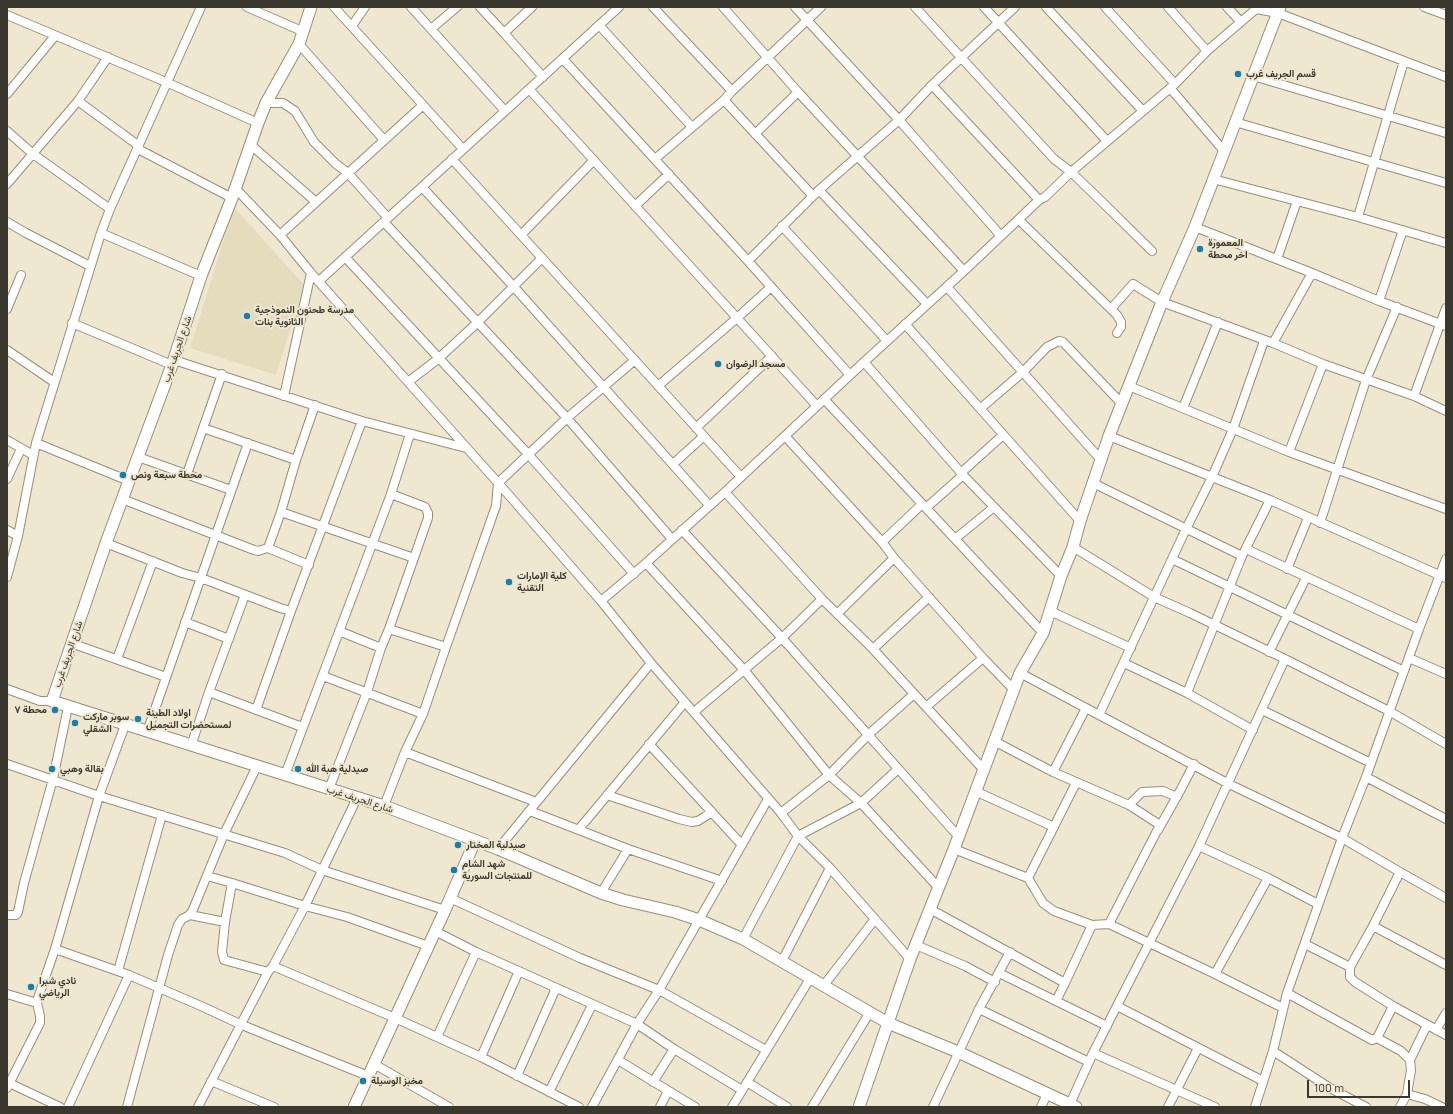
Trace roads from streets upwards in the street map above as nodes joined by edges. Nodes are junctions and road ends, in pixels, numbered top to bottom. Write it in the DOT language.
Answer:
graph roads {
  1 [pos="201,7"];
  2 [pos="246,7"];
  3 [pos="311,7"];
  4 [pos="334,7"];
  5 [pos="365,7"];
  6 [pos="411,7"];
  7 [pos="457,7"];
  8 [pos="480,7"];
  9 [pos="532,7"];
  10 [pos="618,7"];
  11 [pos="653,7"];
  12 [pos="723,7"];
  13 [pos="795,7"];
  14 [pos="821,7"];
  15 [pos="915,7"];
  16 [pos="984,7"];
  17 [pos="1015,7"];
  18 [pos="1046,7"];
  19 [pos="1105,7"];
  20 [pos="1168,7"];
  21 [pos="1227,7"];
  22 [pos="1426,7"];
  23 [pos="1279,10"];
  24 [pos="7,15"];
  25 [pos="1446,15"];
  26 [pos="807,20"];
  27 [pos="998,22"];
  28 [pos="1241,22"];
  29 [pos="599,25"];
  30 [pos="352,26"];
  31 [pos="431,29"];
  32 [pos="304,32"];
  33 [pos="504,33"];
  34 [pos="55,36"];
  35 [pos="299,44"];
  36 [pos="1207,51"];
  37 [pos="108,57"];
  38 [pos="960,57"];
  39 [pos="768,58"];
  40 [pos="563,59"];
  41 [pos="1404,61"];
  42 [pos="1253,76"];
  43 [pos="543,77"];
  44 [pos="1446,77"];
  45 [pos="166,82"];
  46 [pos="932,85"];
  47 [pos="1172,86"];
  48 [pos="529,89"];
  49 [pos="732,91"];
  50 [pos="798,92"];
  51 [pos="7,94"];
  52 [pos="724,100"];
  53 [pos="78,101"];
  54 [pos="266,103"];
  55 [pos="423,105"];
  56 [pos="505,111"];
  57 [pos="1143,111"];
  58 [pos="1389,116"];
  59 [pos="899,120"];
  60 [pos="1235,122"];
  61 [pos="258,123"];
  62 [pos="692,127"];
  63 [pos="7,131"];
  64 [pos="1446,133"];
  65 [pos="755,134"];
  66 [pos="384,140"];
  67 [pos="1108,141"];
  68 [pos="252,144"];
  69 [pos="138,148"];
  70 [pos="464,149"];
  71 [pos="1224,151"];
  72 [pos="33,154"];
  73 [pos="858,155"];
  74 [pos="452,159"];
  75 [pos="655,159"];
  76 [pos="594,160"];
  77 [pos="1374,162"];
  78 [pos="1071,172"];
  79 [pos="348,173"];
  80 [pos="669,174"];
  81 [pos="1214,179"];
  82 [pos="1446,183"];
  83 [pos="7,184"];
  84 [pos="422,187"];
  85 [pos="819,190"];
  86 [pos="234,193"];
  87 [pos="813,196"];
  88 [pos="1039,200"];
  89 [pos="316,202"];
  90 [pos="1297,202"];
  91 [pos="635,206"];
  92 [pos="110,209"];
  93 [pos="1358,217"];
  94 [pos="386,220"];
  95 [pos="1019,220"];
  96 [pos="7,222"];
  97 [pos="782,226"];
  98 [pos="1194,227"];
  99 [pos="1403,230"];
  100 [pos="101,233"];
  101 [pos="280,235"];
  102 [pos="521,235"];
  103 [pos="1001,236"];
  104 [pos="1446,243"];
  105 [pos="1152,251"];
  106 [pos="345,257"];
  107 [pos="542,258"];
  108 [pos="1278,260"];
  109 [pos="748,261"];
  110 [pos="90,266"];
  111 [pos="964,271"];
  112 [pos="311,273"];
  113 [pos="1312,273"];
  114 [pos="21,275"];
  115 [pos="201,276"];
  116 [pos="319,281"];
  117 [pos="514,287"];
  118 [pos="771,287"];
  119 [pos="947,287"];
  120 [pos="1379,301"];
  121 [pos="1162,302"];
  122 [pos="927,304"];
  123 [pos="1397,307"];
  124 [pos="1446,308"];
  125 [pos="7,309"];
  126 [pos="1111,309"];
  127 [pos="737,318"];
  128 [pos="1218,322"];
  129 [pos="72,323"];
  130 [pos="477,323"];
  131 [pos="906,324"];
  132 [pos="1444,325"];
  133 [pos="1117,333"];
  134 [pos="887,341"];
  135 [pos="1264,341"];
  136 [pos="1273,344"];
  137 [pos="7,350"];
  138 [pos="772,356"];
  139 [pos="438,358"];
  140 [pos="635,360"];
  141 [pos="173,362"];
  142 [pos="864,362"];
  143 [pos="1323,364"];
  144 [pos="1023,372"];
  145 [pos="222,374"];
  146 [pos="850,375"];
  147 [pos="1366,380"];
  148 [pos="54,382"];
  149 [pos="408,382"];
  150 [pos="658,386"];
  151 [pos="1129,386"];
  152 [pos="604,388"];
  153 [pos="284,396"];
  154 [pos="1414,396"];
  155 [pos="824,399"];
  156 [pos="1122,404"];
  157 [pos="315,405"];
  158 [pos="817,406"];
  159 [pos="981,408"];
  160 [pos="1183,408"];
  161 [pos="1446,412"];
  162 [pos="567,418"];
  163 [pos="362,421"];
  164 [pos="203,428"];
  165 [pos="696,428"];
  166 [pos="1233,429"];
  167 [pos="410,434"];
  168 [pos="1003,435"];
  169 [pos="704,436"];
  170 [pos="785,436"];
  171 [pos="1110,436"];
  172 [pos="7,440"];
  173 [pos="36,443"];
  174 [pos="248,443"];
  175 [pos="466,448"];
  176 [pos="21,449"];
  177 [pos="1289,452"];
  178 [pos="528,454"];
  179 [pos="33,455"];
  180 [pos="138,457"];
  181 [pos="296,460"];
  182 [pos="1101,460"];
  183 [pos="673,464"];
  184 [pos="1337,471"];
  185 [pos="962,473"];
  186 [pos="187,474"];
  187 [pos="741,477"];
  188 [pos="1212,478"];
  189 [pos="7,479"];
  190 [pos="129,481"];
  191 [pos="498,483"];
  192 [pos="1093,483"];
  193 [pos="231,490"];
  194 [pos="725,492"];
  195 [pos="391,494"];
  196 [pos="122,500"];
  197 [pos="1270,500"];
  198 [pos="709,506"];
  199 [pos="924,506"];
  200 [pos="994,507"];
  201 [pos="1446,509"];
  202 [pos="281,512"];
  203 [pos="1308,518"];
  204 [pos="1080,521"];
  205 [pos="1320,523"];
  206 [pos="324,527"];
  207 [pos="1186,529"];
  208 [pos="7,530"];
  209 [pos="682,530"];
  210 [pos="217,535"];
  211 [pos="18,536"];
  212 [pos="672,539"];
  213 [pos="955,539"];
  214 [pos="882,542"];
  215 [pos="106,543"];
  216 [pos="372,543"];
  217 [pos="1073,547"];
  218 [pos="268,548"];
  219 [pos="1244,552"];
  220 [pos="414,558"];
  221 [pos="894,558"];
  222 [pos="1172,559"];
  223 [pos="1446,559"];
  224 [pos="153,561"];
  225 [pos="646,563"];
  226 [pos="309,565"];
  227 [pos="1287,569"];
  228 [pos="634,574"];
  229 [pos="7,576"];
  230 [pos="1061,576"];
  231 [pos="1443,577"];
  232 [pos="201,578"];
  233 [pos="1306,578"];
  234 [pos="1230,587"];
  235 [pos="245,595"];
  236 [pos="930,597"];
  237 [pos="1154,597"];
  238 [pos="822,599"];
  239 [pos="601,601"];
  240 [pos="291,611"];
  241 [pos="1050,611"];
  242 [pos="837,614"];
  243 [pos="1287,614"];
  244 [pos="185,622"];
  245 [pos="1214,624"];
  246 [pos="389,629"];
  247 [pos="1419,629"];
  248 [pos="339,631"];
  249 [pos="1043,633"];
  250 [pos="782,638"];
  251 [pos="229,639"];
  252 [pos="71,643"];
  253 [pos="446,647"];
  254 [pos="381,648"];
  255 [pos="1131,648"];
  256 [pos="873,649"];
  257 [pos="1270,652"];
  258 [pos="984,658"];
  259 [pos="1409,658"];
  260 [pos="117,659"];
  261 [pos="1285,659"];
  262 [pos="651,663"];
  263 [pos="1124,663"];
  264 [pos="745,671"];
  265 [pos="1404,671"];
  266 [pos="1020,673"];
  267 [pos="1446,674"];
  268 [pos="323,676"];
  269 [pos="166,677"];
  270 [pos="7,689"];
  271 [pos="1014,690"];
  272 [pos="209,692"];
  273 [pos="367,692"];
  274 [pos="1187,693"];
  275 [pos="914,694"];
  276 [pos="52,701"];
  277 [pos="685,702"];
  278 [pos="68,707"];
  279 [pos="926,707"];
  280 [pos="1086,708"];
  281 [pos="256,710"];
  282 [pos="1262,710"];
  283 [pos="694,712"];
  284 [pos="1389,712"];
  285 [pos="423,714"];
  286 [pos="1099,715"];
  287 [pos="124,725"];
  288 [pos="302,727"];
  289 [pos="1253,730"];
  290 [pos="147,732"];
  291 [pos="868,734"];
  292 [pos="994,741"];
  293 [pos="649,744"];
  294 [pos="1446,744"];
  295 [pos="191,746"];
  296 [pos="405,752"];
  297 [pos="1371,763"];
  298 [pos="7,764"];
  299 [pos="1194,764"];
  300 [pos="257,766"];
  301 [pos="898,769"];
  302 [pos="983,769"];
  303 [pos="1053,772"];
  304 [pos="285,775"];
  305 [pos="829,775"];
  306 [pos="1366,777"];
  307 [pos="53,779"];
  308 [pos="1076,783"];
  309 [pos="1229,784"];
  310 [pos="329,789"];
  311 [pos="975,791"];
  312 [pos="607,795"];
  313 [pos="99,796"];
  314 [pos="1177,797"];
  315 [pos="357,798"];
  316 [pos="768,799"];
  317 [pos="536,802"];
  318 [pos="860,803"];
  319 [pos="1129,805"];
  320 [pos="384,806"];
  321 [pos="530,811"];
  322 [pos="712,812"];
  323 [pos="781,813"];
  324 [pos="162,815"];
  325 [pos="1446,819"];
  326 [pos="1160,825"];
  327 [pos="1054,827"];
  328 [pos="579,829"];
  329 [pos="224,834"];
  330 [pos="798,836"];
  331 [pos="958,836"];
  332 [pos="1342,838"];
  333 [pos="475,841"];
  334 [pos="742,845"];
  335 [pos="1199,846"];
  336 [pos="498,849"];
  337 [pos="628,849"];
  338 [pos="954,849"];
  339 [pos="830,868"];
  340 [pos="322,870"];
  341 [pos="1400,872"];
  342 [pos="207,876"];
  343 [pos="1028,878"];
  344 [pos="1268,878"];
  345 [pos="722,881"];
  346 [pos="232,883"];
  347 [pos="938,887"];
  348 [pos="601,893"];
  349 [pos="1446,897"];
  350 [pos="450,898"];
  351 [pos="1318,904"];
  352 [pos="305,906"];
  353 [pos="930,909"];
  354 [pos="445,910"];
  355 [pos="7,915"];
  356 [pos="190,915"];
  357 [pos="875,919"];
  358 [pos="698,920"];
  359 [pos="225,922"];
  360 [pos="1109,924"];
  361 [pos="1092,925"];
  362 [pos="1373,926"];
  363 [pos="435,931"];
  364 [pos="743,939"];
  365 [pos="1149,942"];
  366 [pos="916,944"];
  367 [pos="1305,944"];
  368 [pos="428,946"];
  369 [pos="55,949"];
  370 [pos="476,952"];
  371 [pos="1010,952"];
  372 [pos="910,959"];
  373 [pos="782,961"];
  374 [pos="1446,965"];
  375 [pos="1350,967"];
  376 [pos="270,969"];
  377 [pos="118,971"];
  378 [pos="519,971"];
  379 [pos="999,973"];
  380 [pos="1215,974"];
  381 [pos="129,975"];
  382 [pos="811,977"];
  383 [pos="994,982"];
  384 [pos="1065,983"];
  385 [pos="824,985"];
  386 [pos="159,988"];
  387 [pos="556,988"];
  388 [pos="659,990"];
  389 [pos="1287,993"];
  390 [pos="7,994"];
  391 [pos="1056,1001"];
  392 [pos="37,1004"];
  393 [pos="592,1005"];
  394 [pos="1117,1006"];
  395 [pos="1393,1006"];
  396 [pos="1283,1008"];
  397 [pos="979,1009"];
  398 [pos="870,1012"];
  399 [pos="1446,1013"];
  400 [pos="395,1018"];
  401 [pos="888,1023"];
  402 [pos="637,1024"];
  403 [pos="242,1025"];
  404 [pos="1427,1025"];
  405 [pos="1107,1026"];
  406 [pos="1436,1030"];
  407 [pos="1446,1036"];
  408 [pos="437,1037"];
  409 [pos="1377,1038"];
  410 [pos="1198,1048"];
  411 [pos="674,1049"];
  412 [pos="766,1050"];
  413 [pos="1273,1051"];
  414 [pos="958,1052"];
  415 [pos="1093,1053"];
  416 [pos="481,1057"];
  417 [pos="618,1060"];
  418 [pos="1410,1060"];
  419 [pos="1089,1062"];
  420 [pos="374,1064"];
  421 [pos="368,1076"];
  422 [pos="517,1076"];
  423 [pos="1263,1081"];
  424 [pos="211,1082"];
  425 [pos="653,1082"];
  426 [pos="747,1082"];
  427 [pos="8,1084"];
  428 [pos="742,1090"];
  429 [pos="1177,1090"];
  430 [pos="549,1092"];
  431 [pos="668,1092"];
  432 [pos="1047,1094"];
  433 [pos="1407,1094"];
  434 [pos="567,1105"];
  435 [pos="446,1106"];
  436 [pos="1073,1106"];
  437 [pos="60,1107"];
  438 [pos="68,1107"];
  439 [pos="127,1107"];
  440 [pos="198,1107"];
  441 [pos="274,1107"];
  442 [pos="354,1107"];
  443 [pos="579,1107"];
  444 [pos="592,1107"];
  445 [pos="660,1107"];
  446 [pos="696,1107"];
  447 [pos="732,1107"];
  448 [pos="787,1107"];
  449 [pos="812,1107"];
  450 [pos="858,1107"];
  451 [pos="933,1107"];
  452 [pos="1041,1107"];
  453 [pos="1168,1107"];
  454 [pos="1215,1107"];
  455 [pos="1255,1107"];
  456 [pos="1366,1107"];
  457 [pos="1400,1107"];
  458 [pos="1442,1107"];
  1 -- 45 [label="street"];
  2 -- 32 [label="street"];
  3 -- 32 [label="street, شارع الجريف غرب"];
  4 -- 30 [label="street"];
  5 -- 30 [label="street"];
  6 -- 31 [label="street"];
  7 -- 31 [label="street"];
  8 -- 33 [label="street"];
  9 -- 33 [label="street"];
  10 -- 29 [label="street"];
  11 -- 49 [label="street"];
  12 -- 39 [label="street"];
  13 -- 26 [label="street"];
  14 -- 26 [label="street"];
  15 -- 38 [label="street"];
  16 -- 27 [label="street"];
  17 -- 27 [label="street"];
  18 -- 57 [label="street"];
  19 -- 47 [label="street"];
  20 -- 36 [label="street"];
  21 -- 28 [label="street"];
  22 -- 25 [label="street"];
  23 -- 28 [label="street"];
  23 -- 41 [label="street"];
  23 -- 42 [label="street"];
  24 -- 34 [label="street"];
  26 -- 39 [label="street"];
  26 -- 59 [label="street"];
  27 -- 38 [label="street"];
  27 -- 67 [label="street"];
  28 -- 36 [label="street"];
  29 -- 40 [label="street"];
  29 -- 62 [label="street"];
  30 -- 55 [label="street"];
  31 -- 56 [label="street"];
  32 -- 35 [label="street, شارع الجريف غرب"];
  33 -- 43 [label="street"];
  34 -- 37 [label="street"];
  34 -- 51 [label="street"];
  35 -- 54 [label="street, شارع الجريف غرب"];
  35 -- 66 [label="street"];
  36 -- 47 [label="street"];
  37 -- 45 [label="street"];
  37 -- 53 [label="street"];
  38 -- 46 [label="street"];
  38 -- 78 [label="street"];
  39 -- 49 [label="street"];
  39 -- 50 [label="street"];
  40 -- 43 [label="street"];
  40 -- 75 [label="street"];
  41 -- 44 [label="street"];
  41 -- 58 [label="street"];
  42 -- 58 [label="street"];
  42 -- 60 [label="street"];
  43 -- 48 [label="street"];
  45 -- 61 [label="street"];
  45 -- 69 [label="street"];
  46 -- 59 [label="street"];
  46 -- 88 [label="street"];
  47 -- 57 [label="street"];
  47 -- 71 [label="street"];
  48 -- 56 [label="street"];
  48 -- 76 [label="street"];
  49 -- 52 [label="street"];
  50 -- 65 [label="street"];
  50 -- 73 [label="street"];
  52 -- 62 [label="street"];
  52 -- 65 [label="street"];
  53 -- 69 [label="street"];
  53 -- 72 [label="street"];
  54 -- 61 [label="street, شارع الجريف غرب"];
  54 -- 79 [label="street"];
  55 -- 66 [label="street"];
  55 -- 70 [label="street"];
  56 -- 70 [label="street"];
  57 -- 67 [label="street"];
  58 -- 64 [label="street"];
  58 -- 77 [label="street"];
  59 -- 73 [label="street"];
  59 -- 103 [label="street"];
  60 -- 71 [label="street"];
  60 -- 77 [label="street"];
  61 -- 68 [label="street, شارع الجريف غرب"];
  62 -- 75 [label="street"];
  63 -- 72 [label="street"];
  65 -- 87 [label="street"];
  66 -- 79 [label="street"];
  67 -- 78 [label="street"];
  68 -- 86 [label="street, شارع الجريف غرب"];
  68 -- 89 [label="street"];
  69 -- 86 [label="street"];
  69 -- 92 [label="street"];
  70 -- 74 [label="street"];
  71 -- 81 [label="street"];
  72 -- 83 [label="street"];
  72 -- 92 [label="street"];
  73 -- 85 [label="street"];
  73 -- 111 [label="street"];
  74 -- 84 [label="street"];
  74 -- 102 [label="street"];
  75 -- 80 [label="street"];
  76 -- 91 [label="street"];
  76 -- 102 [label="street"];
  77 -- 82 [label="street"];
  77 -- 93 [label="street"];
  78 -- 88 [label="street"];
  78 -- 105 [label="street"];
  79 -- 89 [label="street"];
  79 -- 94 [label="street"];
  80 -- 91 [label="street"];
  80 -- 109 [label="street"];
  81 -- 90 [label="street"];
  81 -- 98 [label="street"];
  84 -- 94 [label="street"];
  84 -- 117 [label="street"];
  85 -- 87 [label="street"];
  85 -- 122 [label="street"];
  86 -- 101 [label="street"];
  86 -- 115 [label="street, شارع الجريف غرب"];
  87 -- 97 [label="street"];
  88 -- 95 [label="street"];
  89 -- 101 [label="street"];
  90 -- 93 [label="street"];
  90 -- 108 [label="street"];
  91 -- 127 [label="street"];
  92 -- 100 [label="street"];
  93 -- 99 [label="street"];
  94 -- 106 [label="street"];
  94 -- 130 [label="street"];
  95 -- 103 [label="street"];
  95 -- 126 [label="street"];
  96 -- 110 [label="street"];
  97 -- 109 [label="street"];
  97 -- 134 [label="street"];
  98 -- 108 [label="street"];
  98 -- 121 [label="street"];
  99 -- 104 [label="street"];
  99 -- 120 [label="street"];
  100 -- 110 [label="street"];
  100 -- 115 [label="street"];
  101 -- 112 [label="street"];
  102 -- 107 [label="street"];
  103 -- 111 [label="street"];
  106 -- 116 [label="street"];
  106 -- 139 [label="street"];
  107 -- 117 [label="street"];
  107 -- 140 [label="street"];
  108 -- 113 [label="street"];
  109 -- 118 [label="street"];
  110 -- 129 [label="street"];
  111 -- 119 [label="street"];
  112 -- 116 [label="street"];
  112 -- 153 [label="street"];
  113 -- 120 [label="street"];
  113 -- 136 [label="street"];
  114 -- 125 [label="street"];
  115 -- 141 [label="street, شارع الجريف غرب"];
  116 -- 149 [label="street"];
  117 -- 130 [label="street"];
  117 -- 152 [label="street"];
  118 -- 127 [label="street"];
  118 -- 146 [label="street"];
  119 -- 122 [label="street"];
  119 -- 144 [label="street"];
  120 -- 123 [label="street"];
  121 -- 126 [label="street"];
  121 -- 128 [label="street"];
  121 -- 151 [label="street"];
  122 -- 131 [label="street"];
  123 -- 132 [label="street"];
  123 -- 147 [label="street"];
  124 -- 132 [label="street"];
  126 -- 133 [label="street"];
  127 -- 138 [label="street"];
  127 -- 150 [label="street"];
  128 -- 135 [label="street"];
  128 -- 160 [label="street"];
  129 -- 141 [label="street"];
  129 -- 148 [label="street"];
  130 -- 139 [label="street"];
  130 -- 162 [label="street"];
  131 -- 134 [label="street"];
  131 -- 159 [label="street"];
  132 -- 154 [label="street"];
  134 -- 142 [label="street"];
  135 -- 136 [label="street"];
  135 -- 166 [label="street"];
  136 -- 143 [label="street"];
  137 -- 148 [label="street"];
  138 -- 158 [label="street"];
  138 -- 165 [label="street"];
  139 -- 149 [label="street"];
  139 -- 178 [label="street"];
  140 -- 150 [label="street"];
  140 -- 152 [label="street"];
  141 -- 145 [label="street"];
  141 -- 180 [label="street, شارع الجريف غرب"];
  142 -- 146 [label="street"];
  142 -- 185 [label="street"];
  143 -- 147 [label="street"];
  143 -- 177 [label="street"];
  144 -- 156 [label="street"];
  144 -- 159 [label="street"];
  144 -- 182 [label="street"];
  145 -- 153 [label="street"];
  145 -- 164 [label="street"];
  146 -- 155 [label="street"];
  147 -- 154 [label="street"];
  147 -- 184 [label="street"];
  148 -- 173 [label="street"];
  149 -- 175 [label="street"];
  150 -- 165 [label="street"];
  151 -- 156 [label="street"];
  151 -- 160 [label="street"];
  152 -- 162 [label="street"];
  152 -- 183 [label="street"];
  153 -- 157 [label="street"];
  154 -- 161 [label="street"];
  155 -- 158 [label="street"];
  155 -- 199 [label="street"];
  156 -- 171 [label="street"];
  157 -- 163 [label="street"];
  157 -- 181 [label="street"];
  158 -- 170 [label="street"];
  159 -- 168 [label="street"];
  160 -- 166 [label="street"];
  162 -- 178 [label="street"];
  162 -- 212 [label="street"];
  163 -- 167 [label="street"];
  163 -- 206 [label="street"];
  164 -- 174 [label="street"];
  164 -- 186 [label="street"];
  165 -- 169 [label="street"];
  166 -- 177 [label="street"];
  166 -- 188 [label="street"];
  167 -- 175 [label="street"];
  167 -- 195 [label="street"];
  168 -- 185 [label="street"];
  168 -- 204 [label="street"];
  169 -- 183 [label="street"];
  169 -- 187 [label="street"];
  170 -- 187 [label="street"];
  170 -- 214 [label="street"];
  171 -- 182 [label="street"];
  171 -- 188 [label="street"];
  172 -- 176 [label="street"];
  173 -- 179 [label="street"];
  173 -- 190 [label="street"];
  174 -- 181 [label="street"];
  174 -- 193 [label="street"];
  175 -- 191 [label="street"];
  176 -- 179 [label="street"];
  176 -- 189 [label="street"];
  177 -- 184 [label="street"];
  178 -- 191 [label="street"];
  178 -- 228 [label="street"];
  179 -- 211 [label="street"];
  180 -- 186 [label="street"];
  180 -- 190 [label="street, شارع الجريف غرب"];
  181 -- 202 [label="street"];
  182 -- 192 [label="street"];
  183 -- 198 [label="street"];
  184 -- 201 [label="street"];
  184 -- 205 [label="street"];
  185 -- 199 [label="street"];
  185 -- 200 [label="street"];
  186 -- 193 [label="street"];
  187 -- 194 [label="street"];
  188 -- 197 [label="street"];
  188 -- 207 [label="street"];
  190 -- 196 [label="street, شارع الجريف غرب"];
  191 -- 239 [label="street"];
  191 -- 253 [label="street"];
  192 -- 204 [label="street"];
  192 -- 207 [label="street"];
  193 -- 210 [label="street"];
  194 -- 198 [label="street"];
  194 -- 238 [label="street"];
  195 -- 216 [label="street"];
  195 -- 220 [label="street"];
  196 -- 210 [label="street"];
  196 -- 215 [label="street, شارع الجريف غرب"];
  197 -- 203 [label="street"];
  197 -- 219 [label="street"];
  198 -- 209 [label="street"];
  199 -- 213 [label="street"];
  199 -- 214 [label="street"];
  200 -- 213 [label="street"];
  200 -- 230 [label="street"];
  202 -- 206 [label="street"];
  202 -- 218 [label="street"];
  203 -- 205 [label="street"];
  203 -- 227 [label="street"];
  204 -- 217 [label="street"];
  205 -- 231 [label="street"];
  206 -- 216 [label="street"];
  206 -- 226 [label="street"];
  207 -- 219 [label="street"];
  207 -- 222 [label="street"];
  208 -- 211 [label="street"];
  209 -- 212 [label="street"];
  209 -- 250 [label="street"];
  210 -- 218 [label="street"];
  210 -- 232 [label="street"];
  211 -- 229 [label="street"];
  212 -- 225 [label="street"];
  213 -- 249 [label="street"];
  214 -- 221 [label="street"];
  215 -- 224 [label="street"];
  215 -- 252 [label="street, شارع الجريف غرب"];
  216 -- 220 [label="street"];
  216 -- 248 [label="street"];
  217 -- 230 [label="street"];
  217 -- 237 [label="street"];
  218 -- 226 [label="street"];
  219 -- 227 [label="street"];
  219 -- 234 [label="street"];
  220 -- 246 [label="street"];
  221 -- 236 [label="street"];
  221 -- 242 [label="street"];
  222 -- 234 [label="street"];
  222 -- 237 [label="street"];
  223 -- 231 [label="street"];
  224 -- 232 [label="street"];
  224 -- 260 [label="street"];
  225 -- 228 [label="street"];
  225 -- 264 [label="street"];
  226 -- 240 [label="street"];
  227 -- 233 [label="street"];
  228 -- 239 [label="street"];
  230 -- 241 [label="street"];
  231 -- 247 [label="street"];
  232 -- 235 [label="street"];
  232 -- 244 [label="street"];
  233 -- 243 [label="street"];
  233 -- 247 [label="street"];
  234 -- 243 [label="street"];
  234 -- 245 [label="street"];
  235 -- 240 [label="street"];
  235 -- 251 [label="street"];
  236 -- 256 [label="street"];
  236 -- 258 [label="street"];
  237 -- 245 [label="street"];
  237 -- 255 [label="street"];
  238 -- 242 [label="street"];
  238 -- 250 [label="street"];
  239 -- 262 [label="street"];
  240 -- 281 [label="street"];
  241 -- 249 [label="street"];
  241 -- 255 [label="street"];
  242 -- 256 [label="street"];
  243 -- 257 [label="street"];
  243 -- 265 [label="street"];
  244 -- 251 [label="street"];
  244 -- 269 [label="street"];
  245 -- 257 [label="street"];
  245 -- 274 [label="street"];
  246 -- 253 [label="street"];
  246 -- 254 [label="street"];
  247 -- 259 [label="street"];
  248 -- 254 [label="street"];
  248 -- 268 [label="street"];
  249 -- 266 [label="street"];
  250 -- 264 [label="street"];
  250 -- 291 [label="street"];
  251 -- 272 [label="street"];
  252 -- 260 [label="street"];
  252 -- 276 [label="street, شارع الجريف غرب"];
  253 -- 285 [label="street"];
  254 -- 273 [label="street"];
  255 -- 263 [label="street"];
  256 -- 275 [label="street"];
  257 -- 261 [label="street"];
  258 -- 271 [label="street"];
  258 -- 279 [label="street"];
  259 -- 265 [label="street"];
  259 -- 267 [label="street"];
  260 -- 269 [label="street"];
  261 -- 282 [label="street"];
  261 -- 284 [label="street"];
  262 -- 277 [label="street"];
  262 -- 317 [label="street"];
  263 -- 274 [label="street"];
  263 -- 286 [label="street"];
  264 -- 283 [label="street"];
  264 -- 305 [label="street"];
  265 -- 284 [label="street"];
  266 -- 271 [label="street"];
  266 -- 280 [label="street"];
  268 -- 273 [label="street"];
  268 -- 288 [label="street"];
  269 -- 290 [label="street"];
  270 -- 276 [label="street"];
  271 -- 292 [label="street"];
  272 -- 281 [label="street"];
  272 -- 295 [label="street"];
  273 -- 285 [label="street"];
  273 -- 310 [label="street"];
  274 -- 289 [label="street"];
  275 -- 279 [label="street"];
  275 -- 291 [label="street"];
  276 -- 278 [label="street, شارع الجريف غرب"];
  277 -- 283 [label="street"];
  277 -- 293 [label="street"];
  278 -- 287 [label="street, شارع الجريف غرب"];
  278 -- 307 [label="street"];
  279 -- 302 [label="street"];
  280 -- 286 [label="street"];
  280 -- 303 [label="street"];
  281 -- 288 [label="street"];
  282 -- 289 [label="street"];
  282 -- 297 [label="street"];
  283 -- 316 [label="street"];
  284 -- 294 [label="street"];
  284 -- 297 [label="street"];
  285 -- 296 [label="street"];
  286 -- 299 [label="street"];
  287 -- 290 [label="street, شارع الجريف غرب"];
  287 -- 313 [label="street"];
  288 -- 304 [label="street"];
  289 -- 309 [label="street"];
  290 -- 295 [label="street, شارع الجريف غرب"];
  291 -- 301 [label="street"];
  291 -- 305 [label="street"];
  292 -- 302 [label="street"];
  292 -- 303 [label="street"];
  293 -- 312 [label="street"];
  293 -- 322 [label="street"];
  295 -- 300 [label="street, شارع الجريف غرب"];
  296 -- 317 [label="street"];
  296 -- 320 [label="street"];
  297 -- 306 [label="street"];
  298 -- 307 [label="street"];
  299 -- 309 [label="street"];
  299 -- 314 [label="street"];
  300 -- 304 [label="street, شارع الجريف غرب"];
  300 -- 329 [label="street"];
  301 -- 318 [label="street"];
  301 -- 331 [label="street"];
  302 -- 311 [label="street"];
  303 -- 308 [label="street"];
  304 -- 310 [label="street, شارع الجريف غرب"];
  305 -- 318 [label="street"];
  305 -- 323 [label="street"];
  306 -- 325 [label="street"];
  306 -- 332 [label="street"];
  307 -- 313 [label="street"];
  307 -- 355 [label="street"];
  308 -- 319 [label="street"];
  308 -- 327 [label="street"];
  309 -- 332 [label="street"];
  309 -- 335 [label="street"];
  310 -- 315 [label="street, شارع الجريف غرب"];
  311 -- 327 [label="street"];
  311 -- 331 [label="street"];
  312 -- 322 [label="street"];
  312 -- 328 [label="street"];
  313 -- 324 [label="street"];
  313 -- 369 [label="street"];
  314 -- 319 [label="street"];
  314 -- 326 [label="street"];
  315 -- 320 [label="street, شارع الجريف غرب"];
  315 -- 340 [label="street"];
  316 -- 323 [label="street"];
  316 -- 334 [label="street"];
  317 -- 321 [label="street"];
  318 -- 330 [label="street"];
  318 -- 347 [label="street"];
  319 -- 326 [label="street"];
  320 -- 333 [label="street, شارع الجريف غرب"];
  321 -- 328 [label="street"];
  321 -- 336 [label="street"];
  322 -- 334 [label="street"];
  323 -- 330 [label="street"];
  324 -- 329 [label="street"];
  324 -- 377 [label="street"];
  326 -- 360 [label="street"];
  327 -- 343 [label="street"];
  328 -- 337 [label="street"];
  329 -- 340 [label="street"];
  329 -- 342 [label="street"];
  330 -- 339 [label="street"];
  330 -- 364 [label="street"];
  331 -- 338 [label="street"];
  332 -- 341 [label="street"];
  332 -- 351 [label="street"];
  333 -- 336 [label="street, شارع الجريف غرب"];
  333 -- 350 [label="street"];
  334 -- 345 [label="street"];
  335 -- 344 [label="street"];
  335 -- 365 [label="street"];
  336 -- 348 [label="street, شارع الجريف غرب"];
  337 -- 345 [label="street"];
  337 -- 348 [label="street"];
  338 -- 343 [label="street"];
  338 -- 347 [label="street"];
  339 -- 357 [label="street"];
  339 -- 373 [label="street"];
  340 -- 352 [label="street"];
  340 -- 354 [label="street"];
  341 -- 349 [label="street"];
  341 -- 362 [label="street"];
  342 -- 346 [label="street"];
  342 -- 356 [label="street"];
  343 -- 361 [label="street"];
  344 -- 351 [label="street"];
  344 -- 380 [label="street"];
  345 -- 358 [label="street"];
  346 -- 352 [label="street"];
  346 -- 359 [label="street"];
  347 -- 353 [label="street"];
  348 -- 358 [label="street, شارع الجريف غرب"];
  350 -- 354 [label="street"];
  350 -- 388 [label="street"];
  351 -- 367 [label="street"];
  352 -- 368 [label="street"];
  352 -- 376 [label="street"];
  353 -- 366 [label="street"];
  353 -- 371 [label="street"];
  354 -- 363 [label="street"];
  356 -- 359 [label="street"];
  356 -- 386 [label="street"];
  357 -- 372 [label="street"];
  357 -- 385 [label="street"];
  358 -- 364 [label="street, شارع الجريف غرب"];
  358 -- 388 [label="street"];
  359 -- 376 [label="street"];
  360 -- 361 [label="street"];
  360 -- 365 [label="street"];
  361 -- 384 [label="street"];
  362 -- 374 [label="street"];
  362 -- 375 [label="street"];
  363 -- 368 [label="street"];
  363 -- 370 [label="street"];
  364 -- 373 [label="street, شارع الجريف غرب"];
  365 -- 380 [label="street"];
  365 -- 394 [label="street"];
  366 -- 372 [label="street"];
  366 -- 383 [label="street"];
  367 -- 375 [label="street"];
  367 -- 389 [label="street"];
  368 -- 400 [label="street"];
  369 -- 377 [label="street"];
  369 -- 392 [label="street"];
  370 -- 378 [label="street"];
  370 -- 408 [label="street"];
  371 -- 379 [label="street"];
  371 -- 384 [label="street"];
  372 -- 401 [label="street"];
  373 -- 382 [label="street, شارع الجريف غرب"];
  375 -- 395 [label="street"];
  376 -- 400 [label="street"];
  376 -- 403 [label="street"];
  377 -- 381 [label="street"];
  378 -- 387 [label="street"];
  378 -- 416 [label="street"];
  379 -- 383 [label="street"];
  379 -- 391 [label="street"];
  380 -- 396 [label="street"];
  381 -- 386 [label="street"];
  381 -- 438 [label="street"];
  382 -- 385 [label="street, شارع الجريف غرب"];
  382 -- 412 [label="street"];
  383 -- 397 [label="street"];
  384 -- 391 [label="street"];
  385 -- 398 [label="street, شارع الجريف غرب"];
  386 -- 403 [label="street"];
  386 -- 439 [label="street"];
  387 -- 393 [label="street"];
  387 -- 422 [label="street"];
  388 -- 402 [label="street"];
  388 -- 412 [label="street"];
  389 -- 396 [label="street"];
  389 -- 409 [label="street"];
  390 -- 392 [label="street"];
  391 -- 405 [label="street"];
  392 -- 427 [label="street"];
  393 -- 402 [label="street"];
  393 -- 430 [label="street"];
  394 -- 405 [label="street"];
  394 -- 410 [label="street"];
  395 -- 404 [label="street"];
  395 -- 409 [label="street"];
  396 -- 413 [label="street"];
  397 -- 414 [label="street"];
  397 -- 419 [label="street"];
  398 -- 401 [label="street, شارع الجريف غرب"];
  398 -- 449 [label="street"];
  399 -- 406 [label="street"];
  400 -- 408 [label="street"];
  400 -- 420 [label="street"];
  401 -- 414 [label="street, شارع الجريف غرب"];
  401 -- 450 [label="street"];
  402 -- 411 [label="street"];
  402 -- 417 [label="street"];
  403 -- 421 [label="street"];
  403 -- 424 [label="street"];
  404 -- 406 [label="street"];
  404 -- 418 [label="street"];
  405 -- 415 [label="street"];
  406 -- 407 [label="street"];
  408 -- 416 [label="street"];
  409 -- 418 [label="street"];
  410 -- 423 [label="street"];
  410 -- 429 [label="street"];
  411 -- 425 [label="street"];
  411 -- 428 [label="street"];
  412 -- 426 [label="street"];
  413 -- 423 [label="street"];
  413 -- 456 [label="street"];
  414 -- 432 [label="street, شارع الجريف غرب"];
  414 -- 451 [label="street"];
  415 -- 419 [label="street"];
  415 -- 429 [label="street"];
  416 -- 422 [label="street"];
  417 -- 425 [label="street"];
  417 -- 444 [label="street"];
  418 -- 433 [label="street"];
  419 -- 436 [label="street"];
  420 -- 421 [label="street"];
  420 -- 435 [label="street"];
  421 -- 442 [label="street"];
  422 -- 430 [label="street"];
  423 -- 455 [label="street"];
  424 -- 440 [label="street"];
  424 -- 441 [label="street"];
  425 -- 431 [label="street"];
  426 -- 428 [label="street"];
  426 -- 448 [label="street"];
  427 -- 437 [label="street"];
  428 -- 447 [label="street"];
  429 -- 453 [label="street"];
  429 -- 454 [label="street"];
  430 -- 434 [label="street"];
  431 -- 445 [label="street"];
  431 -- 446 [label="street"];
  432 -- 436 [label="street, شارع الجريف غرب"];
  432 -- 452 [label="street"];
  433 -- 457 [label="street"];
  433 -- 458 [label="street"];
  434 -- 443 [label="street"];
}
